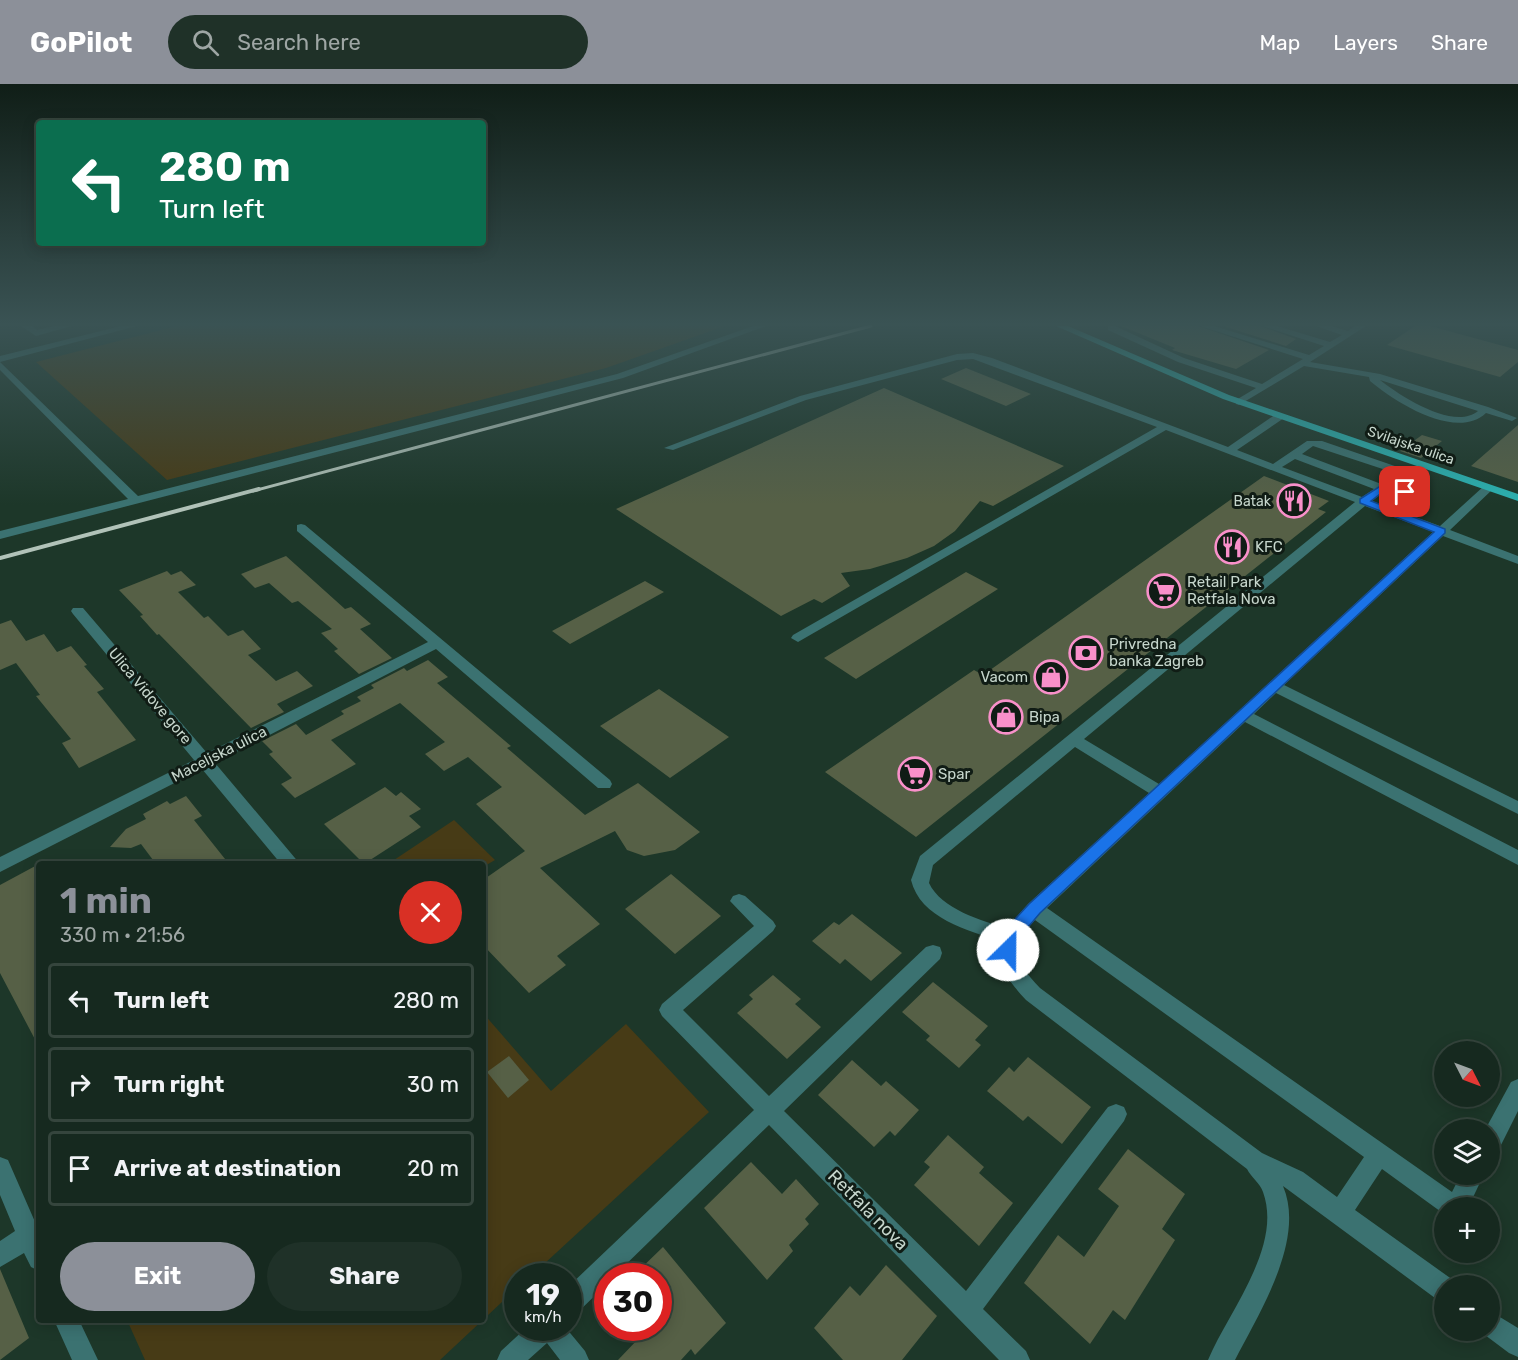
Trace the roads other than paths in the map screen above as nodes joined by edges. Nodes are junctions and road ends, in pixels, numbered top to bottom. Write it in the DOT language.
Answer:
graph roads {
  1 [pos="21,386"];
  2 [pos="583,386"];
  3 [pos="850,386"];
  4 [pos="1056,386"];
  5 [pos="1200,386"];
  6 [pos="1259,386"];
  7 [pos="1383,386"];
  8 [pos="1407,386"];
  9 [pos="1263,387"];
  10 [pos="1239,402"];
  11 [pos="1485,409"];
  12 [pos="1281,416"];
  13 [pos="1512,418"];
  14 [pos="1164,427"];
  15 [pos="669,448"];
  16 [pos="1228,451"];
  17 [pos="1294,455"];
  18 [pos="1274,468"];
  19 [pos="1382,488"];
  20 [pos="1488,488"];
  21 [pos="1518,498"];
  22 [pos="136,500"];
  23 [pos="1364,501"];
  24 [pos="301,528"];
  25 [pos="1441,531"];
  26 [pos="0,535"];
  27 [pos="1518,560"];
  28 [pos="78,611"];
  29 [pos="798,638"];
  30 [pos="437,643"];
  31 [pos="1274,686"];
  32 [pos="1243,715"];
  33 [pos="1074,740"];
  34 [pos="204,761"];
  35 [pos="604,784"];
  36 [pos="1160,792"];
  37 [pos="1518,808"];
  38 [pos="1518,858"];
  39 [pos="288,861"];
  40 [pos="0,865"];
  41 [pos="739,901"];
  42 [pos="1034,909"];
  43 [pos="1010,936"];
  44 [pos="933,953"];
  45 [pos="1518,1089"];
  46 [pos="769,1111"];
  47 [pos="1116,1114"];
  48 [pos="1500,1124"];
  49 [pos="1379,1154"];
  50 [pos="1254,1161"];
  51 [pos="0,1168"];
  52 [pos="1440,1197"];
  53 [pos="1340,1212"];
  54 [pos="28,1236"];
  55 [pos="36,1253"];
  56 [pos="0,1255"];
  57 [pos="1434,1282"];
  58 [pos="582,1291"];
  59 [pos="967,1310"];
  60 [pos="67,1323"];
  61 [pos="1500,1330"];
  62 [pos="530,1341"];
  63 [pos="561,1341"];
  64 [pos="1518,1344"];
  65 [pos="84,1360"];
  66 [pos="510,1360"];
  67 [pos="576,1360"];
  68 [pos="1017,1360"];
  69 [pos="1221,1360"];
  1 -- 22 [label="street"];
  2 -- 22 [label="street"];
  3 -- 15 [label="street"];
  4 -- 14 [label="street"];
  5 -- 10 [label="main road, Svilajska ulica"];
  6 -- 9 [label="street"];
  7 -- 11 [label="street"];
  8 -- 11 [label="street"];
  9 -- 10 [label="street"];
  10 -- 12 [label="main road, Svilajska ulica"];
  11 -- 13 [label="street"];
  12 -- 16 [label="street"];
  12 -- 20 [label="main road, Svilajska ulica"];
  14 -- 16 [label="street"];
  14 -- 29 [label="street"];
  16 -- 18 [label="street"];
  17 -- 18 [label="street"];
  17 -- 19 [label="street"];
  17 -- 19 [label="street"];
  18 -- 23 [label="street"];
  19 -- 23 [label="street"];
  20 -- 21 [label="main road, Svilajska ulica"];
  20 -- 25 [label="street"];
  22 -- 26 [label="street"];
  23 -- 25 [label="street"];
  23 -- 33 [label="street"];
  24 -- 30 [label="street"];
  25 -- 27 [label="street"];
  25 -- 31 [label="street"];
  28 -- 34 [label="street, Ulica Vidove gore"];
  30 -- 34 [label="street, Maceljska ulica"];
  30 -- 35 [label="street"];
  31 -- 32 [label="street"];
  31 -- 37 [label="street"];
  32 -- 36 [label="street"];
  32 -- 38 [label="street"];
  33 -- 36 [label="street"];
  33 -- 43 [label="street"];
  34 -- 39 [label="street, Ulica Vidove gore"];
  34 -- 40 [label="street, Maceljska ulica"];
  36 -- 42 [label="street"];
  41 -- 46 [label="street, Retfala nova"];
  42 -- 43 [label="street"];
  42 -- 49 [label="street"];
  43 -- 50 [label="street"];
  44 -- 46 [label="street"];
  45 -- 48 [label="street"];
  46 -- 58 [label="street"];
  46 -- 59 [label="street, Retfala nova"];
  47 -- 59 [label="street"];
  49 -- 52 [label="street"];
  49 -- 53 [label="street"];
  50 -- 53 [label="street"];
  50 -- 69 [label="street"];
  51 -- 54 [label="street"];
  53 -- 57 [label="street"];
  54 -- 55 [label="street"];
  54 -- 56 [label="street"];
  59 -- 68 [label="street, Retfala nova"];
  60 -- 65 [label="street"];
  61 -- 64 [label="street"];
  62 -- 66 [label="street"];
  63 -- 67 [label="street"];
}
